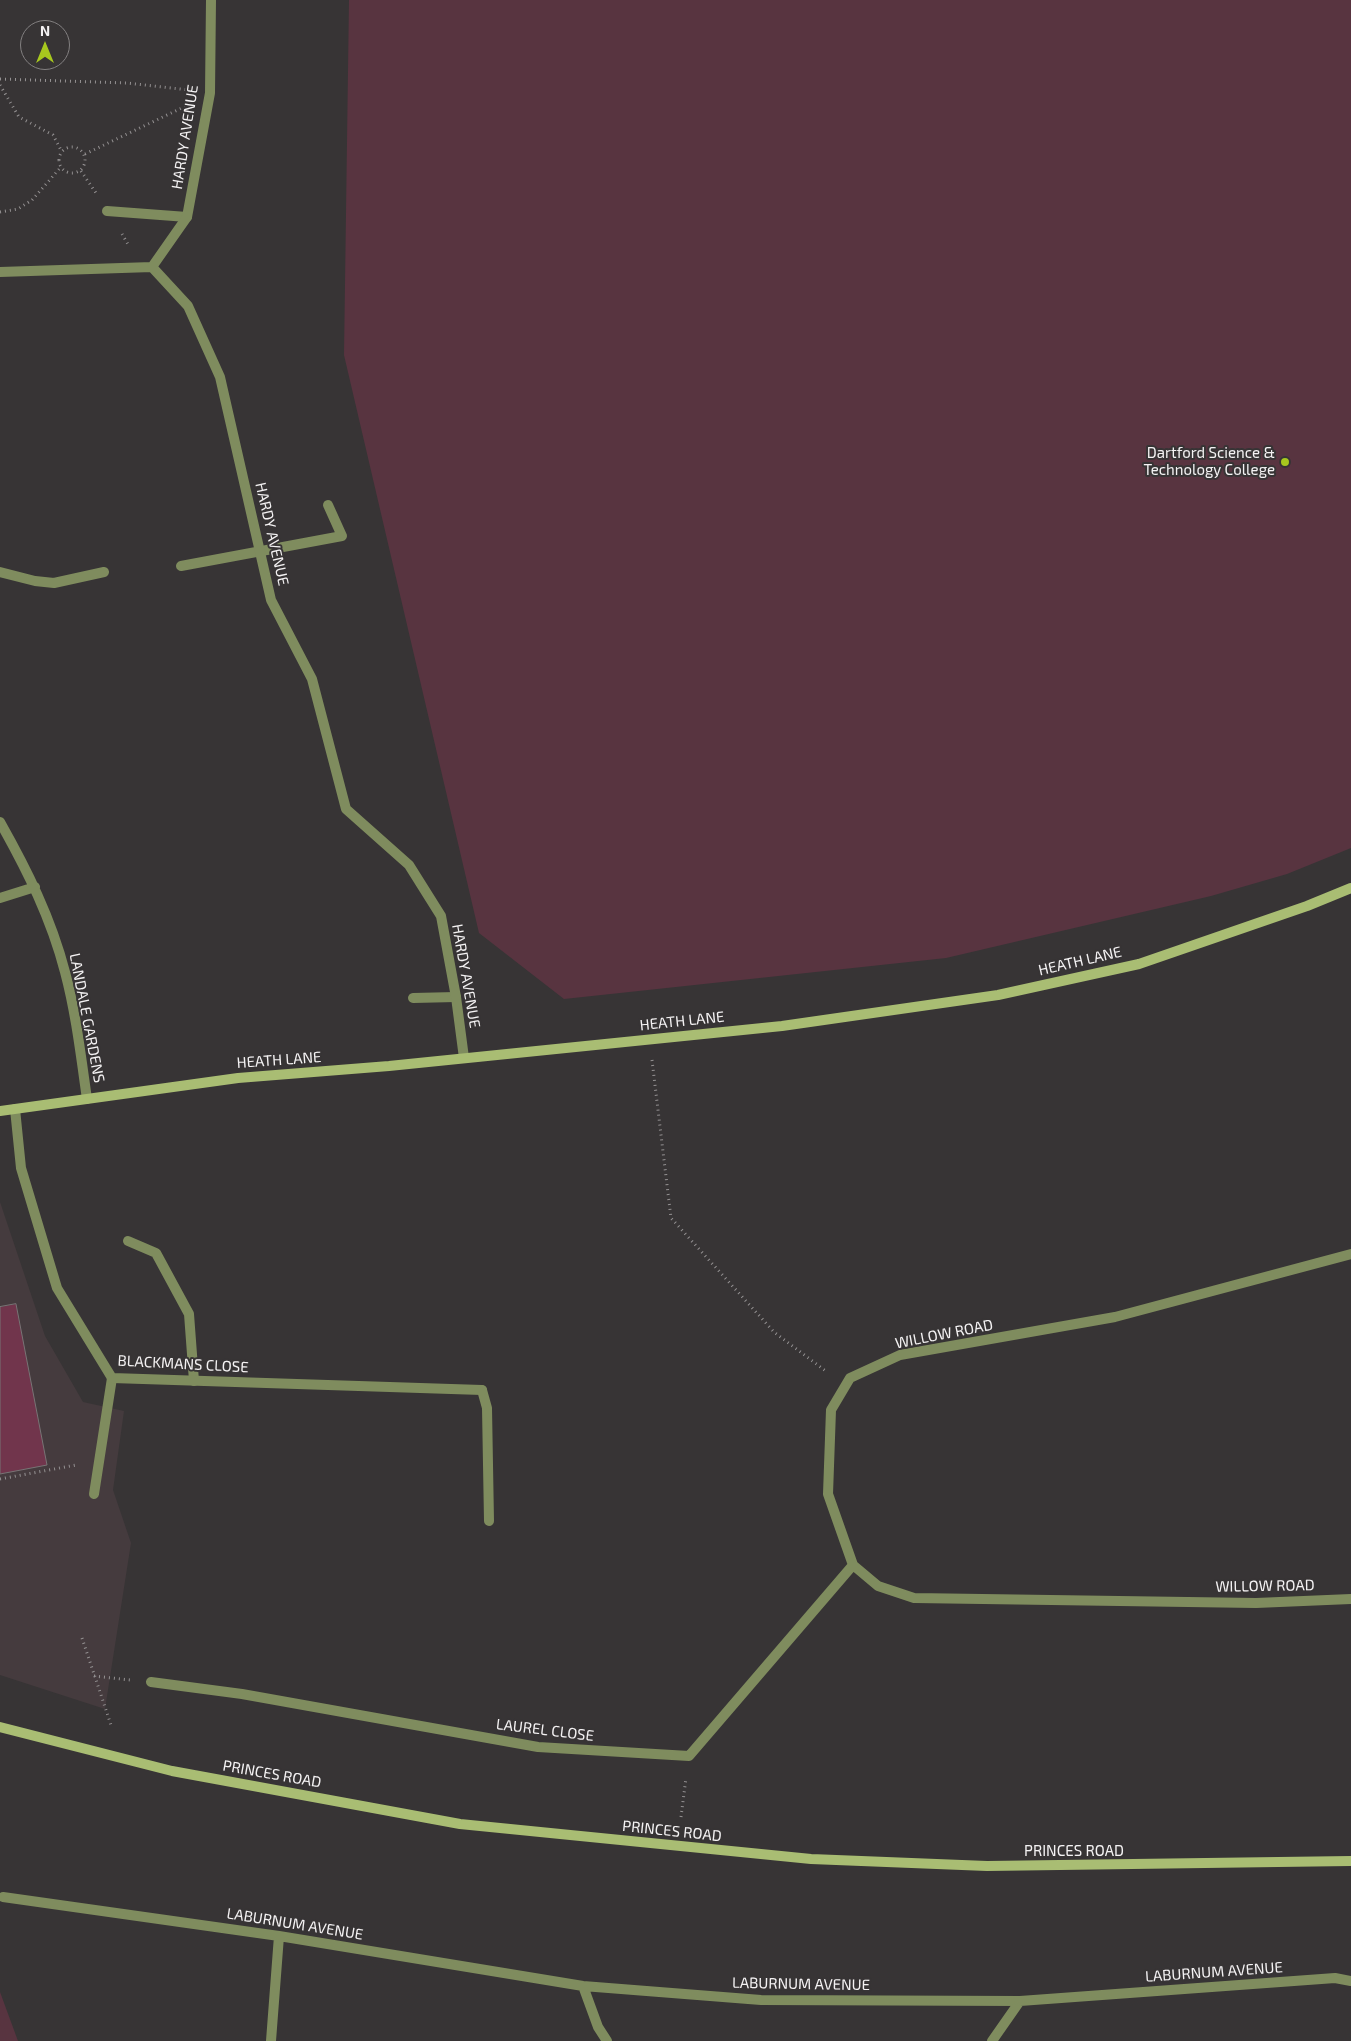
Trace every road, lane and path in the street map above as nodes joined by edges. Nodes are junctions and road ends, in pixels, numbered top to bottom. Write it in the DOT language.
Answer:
graph roads {
  1 [pos="211,0"];
  2 [pos="0,79"];
  3 [pos="0,85"];
  4 [pos="210,93"];
  5 [pos="62,152"];
  6 [pos="84,154"];
  7 [pos="61,167"];
  8 [pos="107,211"];
  9 [pos="0,212"];
  10 [pos="187,217"];
  11 [pos="152,267"];
  12 [pos="0,272"];
  13 [pos="328,505"];
  14 [pos="260,551"];
  15 [pos="181,566"];
  16 [pos="0,572"];
  17 [pos="104,572"];
  18 [pos="0,822"];
  19 [pos="35,888"];
  20 [pos="1351,888"];
  21 [pos="0,898"];
  22 [pos="456,997"];
  23 [pos="413,998"];
  24 [pos="650,1040"];
  25 [pos="464,1058"];
  26 [pos="87,1099"];
  27 [pos="15,1109"];
  28 [pos="0,1111"];
  29 [pos="128,1242"];
  30 [pos="1351,1254"];
  31 [pos="112,1378"];
  32 [pos="194,1381"];
  33 [pos="845,1386"];
  34 [pos="100,1461"];
  35 [pos="0,1479"];
  36 [pos="94,1494"];
  37 [pos="489,1521"];
  38 [pos="853,1566"];
  39 [pos="1351,1599"];
  40 [pos="82,1638"];
  41 [pos="94,1676"];
  42 [pos="150,1682"];
  43 [pos="111,1725"];
  44 [pos="0,1727"];
  45 [pos="684,1790"];
  46 [pos="680,1817"];
  47 [pos="1351,1861"];
  48 [pos="2,1897"];
  49 [pos="279,1936"];
  50 [pos="1351,1982"];
  51 [pos="583,1986"];
  52 [pos="1020,2001"];
  53 [pos="271,2041"];
  54 [pos="608,2041"];
  55 [pos="992,2041"];
  1 -- 4 [label="street, HARDY AVENUE"];
  2 -- 4 [label="path"];
  3 -- 5 [label="path"];
  4 -- 6 [label="path"];
  4 -- 10 [label="street, HARDY AVENUE"];
  5 -- 6 [label="path"];
  5 -- 7 [label="path"];
  6 -- 7 [label="path"];
  7 -- 9 [label="path"];
  8 -- 10 [label="street"];
  10 -- 11 [label="street, HARDY AVENUE"];
  11 -- 12 [label="street"];
  11 -- 14 [label="street, HARDY AVENUE"];
  13 -- 14 [label="street"];
  14 -- 15 [label="street"];
  14 -- 22 [label="street, HARDY AVENUE"];
  16 -- 17 [label="street"];
  18 -- 19 [label="street, LANDALE GARDENS"];
  19 -- 21 [label="street"];
  19 -- 26 [label="street, LANDALE GARDENS"];
  20 -- 24 [label="street, HEATH LANE"];
  22 -- 23 [label="street"];
  22 -- 25 [label="street, HARDY AVENUE"];
  24 -- 25 [label="street, HEATH LANE"];
  24 -- 33 [label="path"];
  25 -- 26 [label="street, HEATH LANE"];
  26 -- 27 [label="street, HEATH LANE"];
  27 -- 28 [label="street, HEATH LANE"];
  27 -- 31 [label="street, BLACKMANS CLOSE"];
  29 -- 32 [label="street"];
  30 -- 33 [label="street, WILLOW ROAD"];
  31 -- 32 [label="street, BLACKMANS CLOSE"];
  31 -- 34 [label="street"];
  32 -- 37 [label="street, BLACKMANS CLOSE"];
  33 -- 38 [label="street, WILLOW ROAD"];
  34 -- 35 [label="path"];
  34 -- 36 [label="street"];
  38 -- 39 [label="street, WILLOW ROAD"];
  38 -- 42 [label="street, LAUREL CLOSE"];
  40 -- 41 [label="path"];
  41 -- 42 [label="path"];
  41 -- 43 [label="path"];
  44 -- 47 [label="street, PRINCES ROAD"];
  45 -- 46 [label="path"];
  48 -- 49 [label="street, LABURNUM AVENUE"];
  49 -- 51 [label="street, LABURNUM AVENUE"];
  49 -- 53 [label="street"];
  50 -- 52 [label="street, LABURNUM AVENUE"];
  51 -- 52 [label="street, LABURNUM AVENUE"];
  51 -- 54 [label="street"];
  52 -- 55 [label="street"];
}
